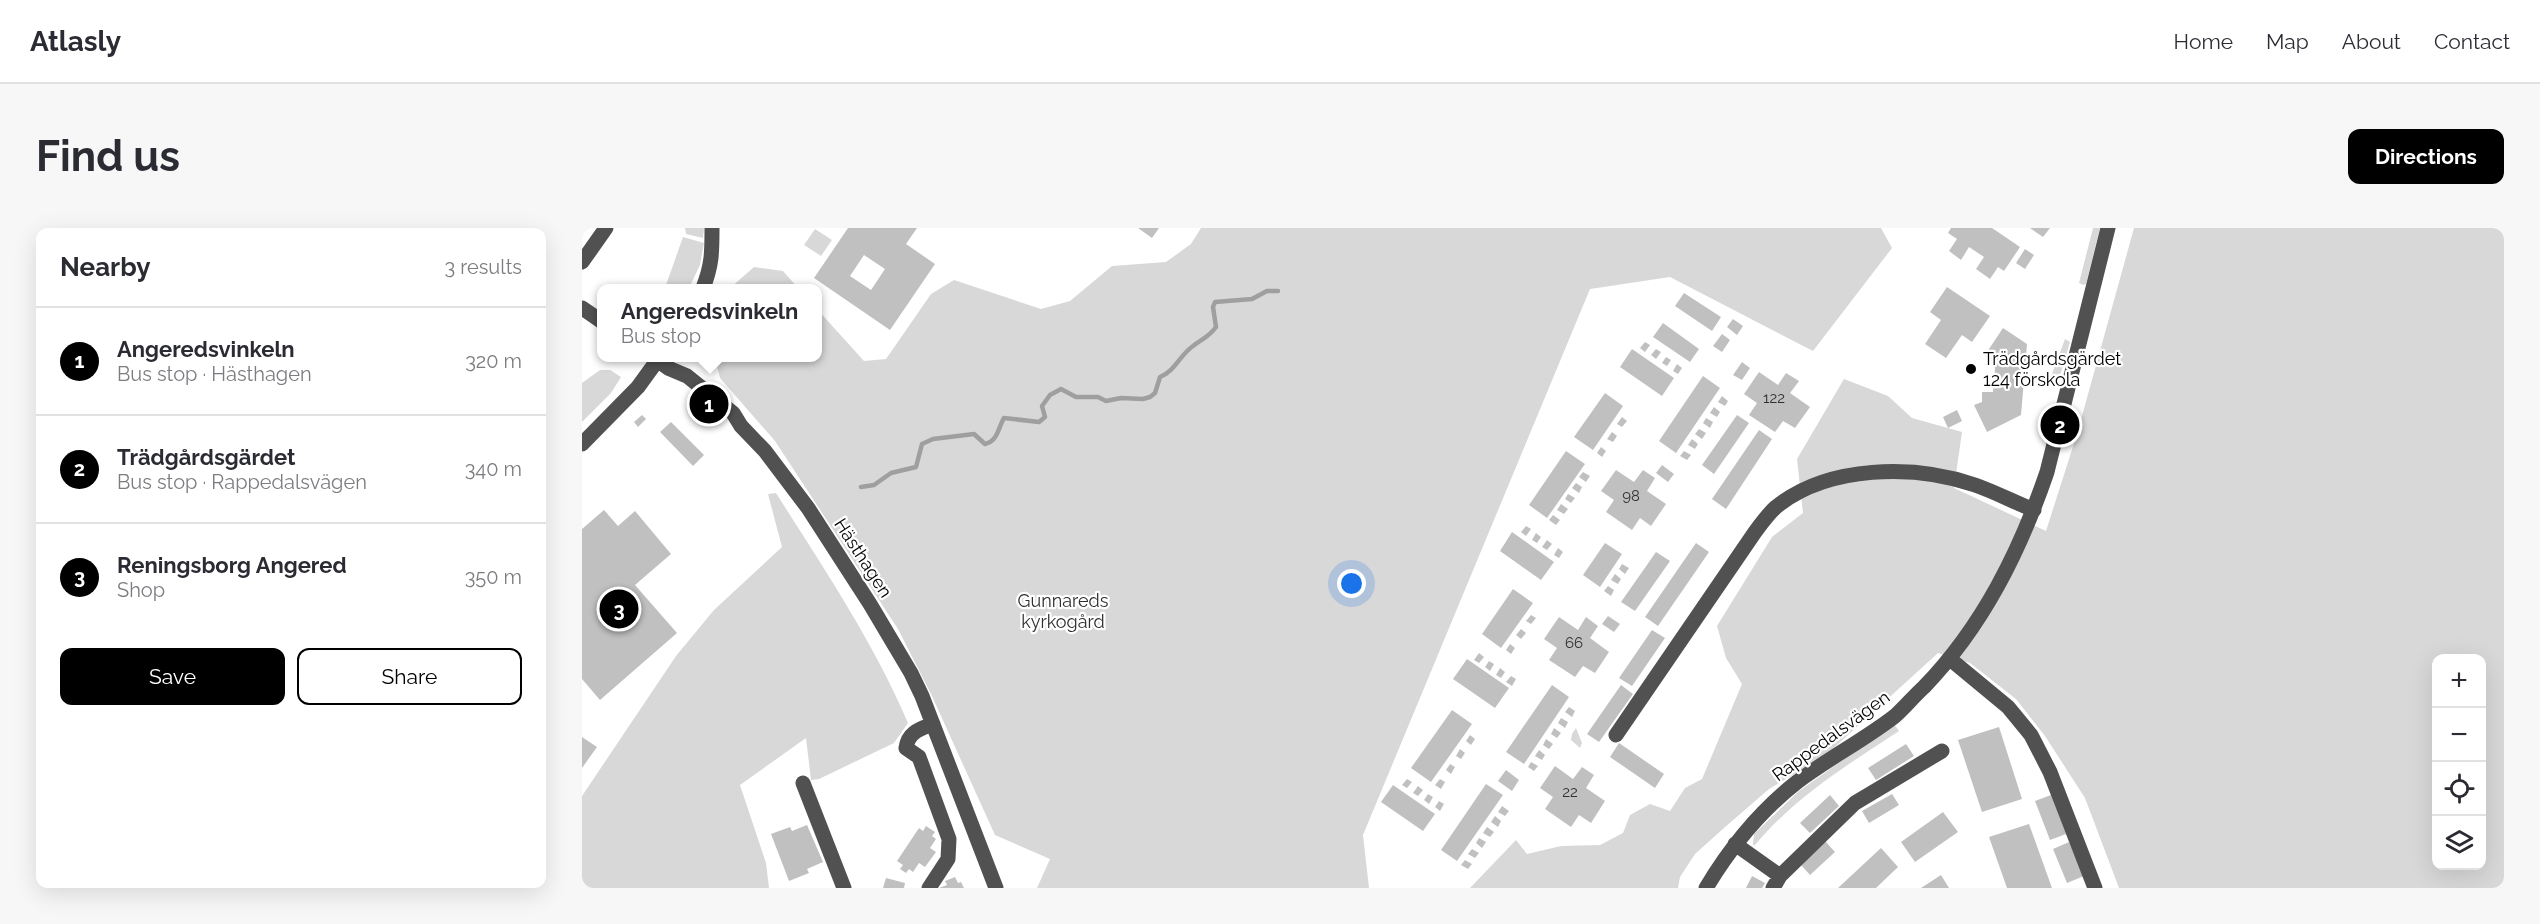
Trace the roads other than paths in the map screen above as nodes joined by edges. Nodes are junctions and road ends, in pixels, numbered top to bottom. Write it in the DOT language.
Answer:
graph roads {
  1 [pos="606,228"];
  2 [pos="712,228"];
  3 [pos="2108,228"];
  4 [pos="582,262"];
  5 [pos="705,284"];
  6 [pos="582,308"];
  7 [pos="597,318"];
  8 [pos="658,362"];
  9 [pos="660,362"];
  10 [pos="582,444"];
  11 [pos="2034,510"];
  12 [pos="1950,659"];
  13 [pos="933,724"];
  14 [pos="1616,735"];
  15 [pos="1942,751"];
  16 [pos="803,783"];
  17 [pos="1735,844"];
  18 [pos="1777,882"];
  19 [pos="844,888"];
  20 [pos="929,888"];
  21 [pos="996,888"];
  22 [pos="1706,888"];
  23 [pos="2095,888"];
  1 -- 4 [label="street"];
  2 -- 5 [label="street"];
  3 -- 11 [label="street, Rappedalsvägen"];
  6 -- 7 [label="street"];
  8 -- 10 [label="street"];
  9 -- 13 [label="street, Hästhagen"];
  11 -- 12 [label="street, Rappedalsvägen"];
  11 -- 14 [label="street"];
  12 -- 17 [label="street, Rappedalsvägen"];
  12 -- 23 [label="street"];
  13 -- 20 [label="street"];
  13 -- 21 [label="street, Hästhagen"];
  15 -- 18 [label="street"];
  16 -- 19 [label="street"];
  17 -- 18 [label="street"];
  17 -- 22 [label="street, Rappedalsvägen"];
}
